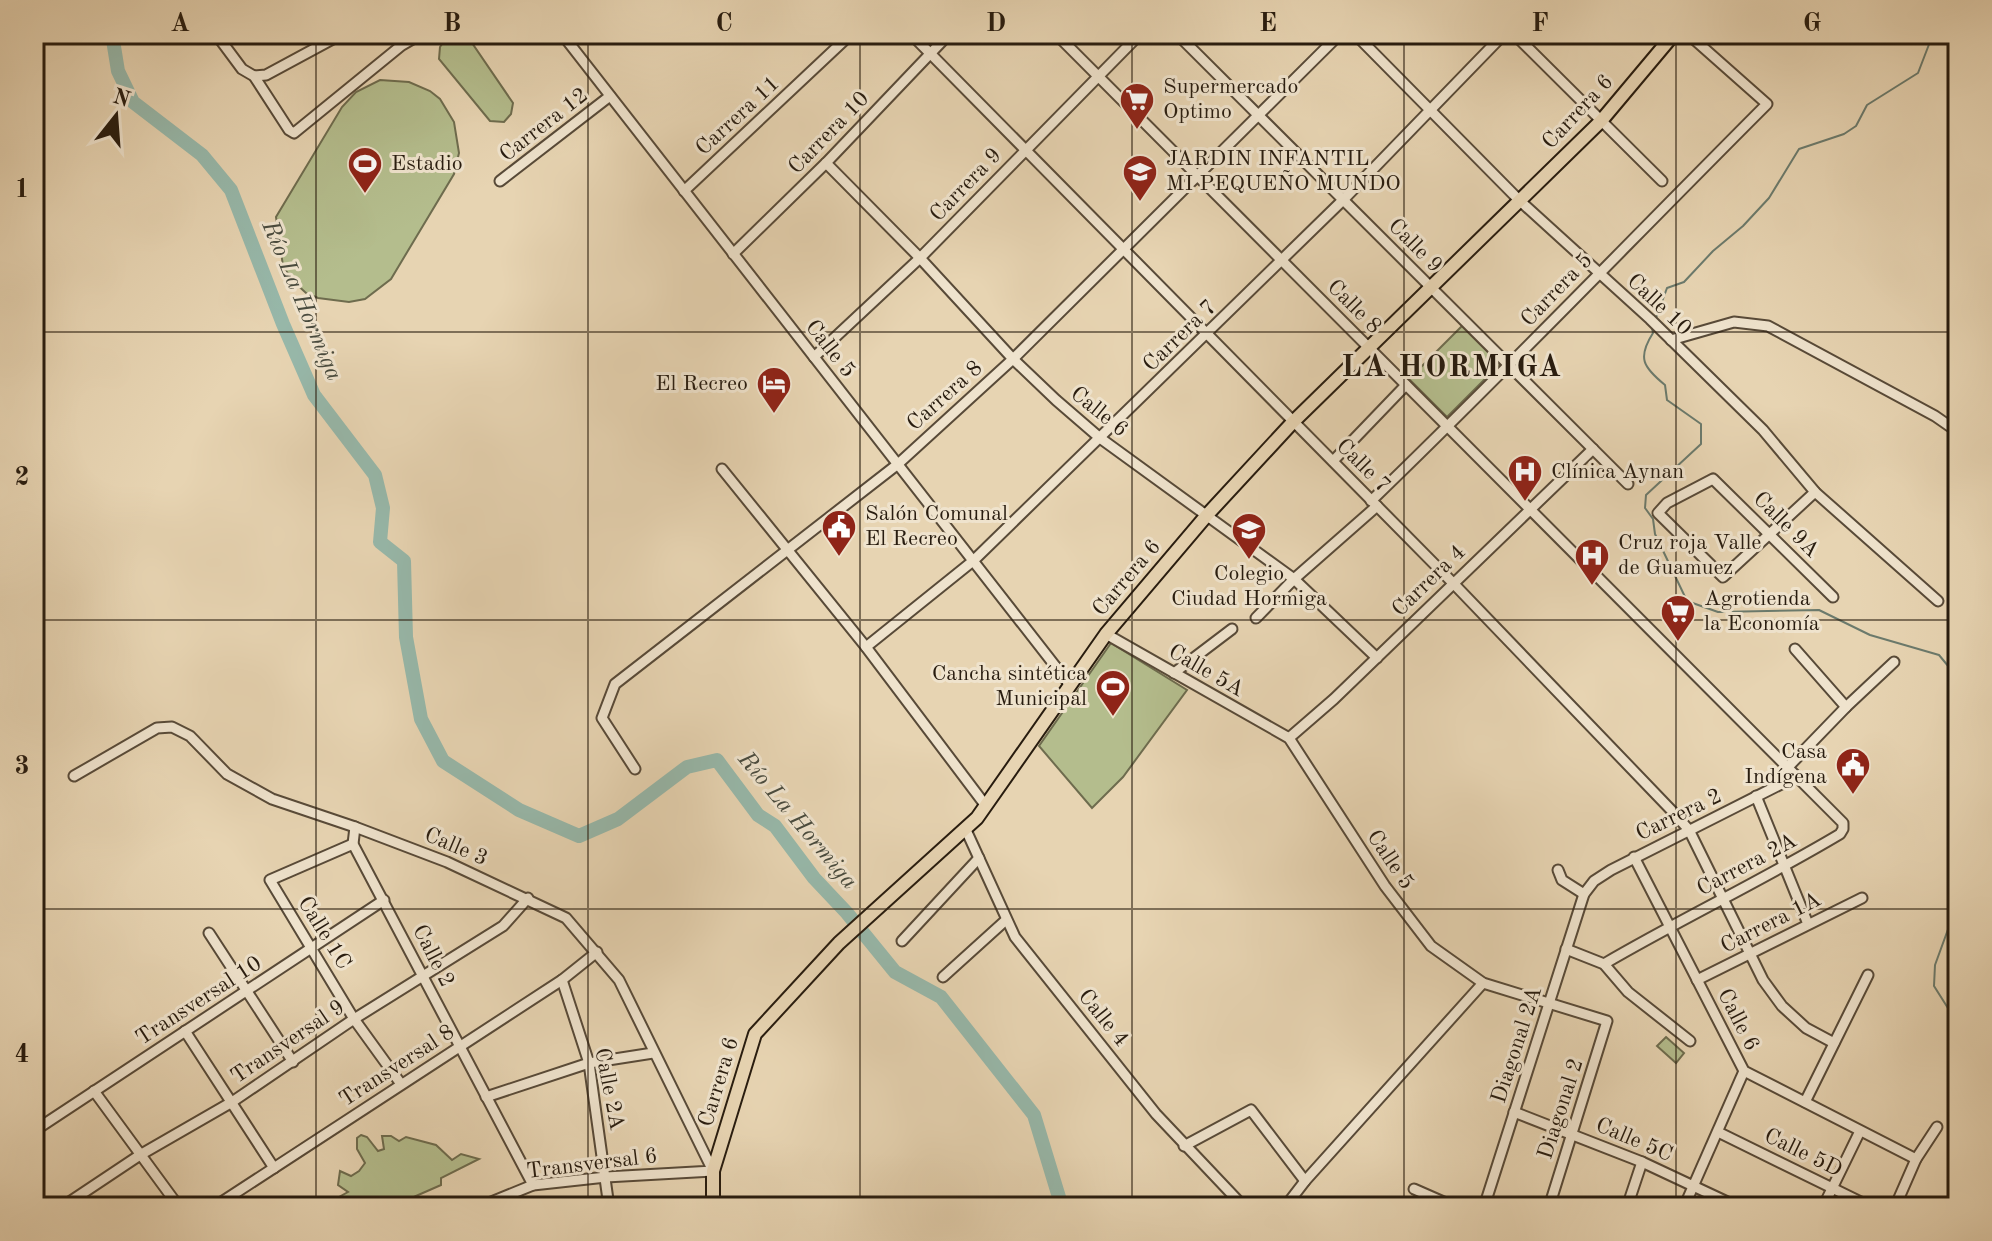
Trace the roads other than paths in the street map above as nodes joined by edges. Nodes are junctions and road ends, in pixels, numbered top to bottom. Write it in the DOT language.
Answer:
graph roads {
  1 [pos="216,34"];
  2 [pos="342,34"];
  3 [pos="421,34"];
  4 [pos="562,34"];
  5 [pos="851,34"];
  6 [pos="911,34"];
  7 [pos="949,34"];
  8 [pos="1056,34"];
  9 [pos="1140,34"];
  10 [pos="1177,34"];
  11 [pos="1340,34"];
  12 [pos="1355,34"];
  13 [pos="1504,34"];
  14 [pos="1514,34"];
  15 [pos="1674,34"];
  16 [pos="1688,34"];
  17 [pos="930,53"];
  18 [pos="254,76"];
  19 [pos="1098,76"];
  20 [pos="610,96"];
  21 [pos="1430,110"];
  22 [pos="1258,114"];
  23 [pos="1601,121"];
  24 [pos="1025,150"];
  25 [pos="826,163"];
  26 [pos="1197,176"];
  27 [pos="500,181"];
  28 [pos="1662,181"];
  29 [pos="684,191"];
  30 [pos="1343,200"];
  31 [pos="1519,200"];
  32 [pos="1124,250"];
  33 [pos="733,254"];
  34 [pos="920,258"];
  35 [pos="1282,261"];
  36 [pos="1597,273"];
  37 [pos="1430,286"];
  38 [pos="1207,335"];
  39 [pos="1671,340"];
  40 [pos="1368,347"];
  41 [pos="814,357"];
  42 [pos="1013,359"];
  43 [pos="1510,366"];
  44 [pos="1406,385"];
  45 [pos="1293,422"];
  46 [pos="1448,427"];
  47 [pos="1958,432"];
  48 [pos="1100,438"];
  49 [pos="1593,449"];
  50 [pos="1333,461"];
  51 [pos="898,464"];
  52 [pos="722,469"];
  53 [pos="1628,484"];
  54 [pos="1815,492"];
  55 [pos="1374,503"];
  56 [pos="1530,508"];
  57 [pos="1207,515"];
  58 [pos="1769,534"];
  59 [pos="788,550"];
  60 [pos="973,561"];
  61 [pos="1294,579"];
  62 [pos="1453,583"];
  63 [pos="1833,597"];
  64 [pos="1938,601"];
  65 [pos="1256,618"];
  66 [pos="1232,629"];
  67 [pos="1106,634"];
  68 [pos="866,647"];
  69 [pos="1795,649"];
  70 [pos="1377,658"];
  71 [pos="1894,662"];
  72 [pos="1174,673"];
  73 [pos="1070,685"];
  74 [pos="1846,707"];
  75 [pos="1289,738"];
  76 [pos="1788,767"];
  77 [pos="635,769"];
  78 [pos="74,776"];
  79 [pos="1797,776"];
  80 [pos="1756,796"];
  81 [pos="986,806"];
  82 [pos="355,827"];
  83 [pos="966,830"];
  84 [pos="1689,830"];
  85 [pos="353,844"];
  86 [pos="1634,857"];
  87 [pos="979,858"];
  88 [pos="1785,867"];
  89 [pos="1558,870"];
  90 [pos="1584,894"];
  91 [pos="528,898"];
  92 [pos="1862,898"];
  93 [pos="1724,899"];
  94 [pos="384,900"];
  95 [pos="1006,920"];
  96 [pos="1808,924"];
  97 [pos="1669,926"];
  98 [pos="209,933"];
  99 [pos="902,941"];
  100 [pos="313,947"];
  101 [pos="1566,949"];
  102 [pos="597,952"];
  103 [pos="1751,952"];
  104 [pos="1604,964"];
  105 [pos="423,974"];
  106 [pos="1868,975"];
  107 [pos="943,977"];
  108 [pos="562,980"];
  109 [pos="1697,980"];
  110 [pos="1483,983"];
  111 [pos="248,991"];
  112 [pos="1550,1001"];
  113 [pos="354,1019"];
  114 [pos="185,1031"];
  115 [pos="1690,1041"];
  116 [pos="1834,1043"];
  117 [pos="459,1047"];
  118 [pos="653,1053"];
  119 [pos="293,1062"];
  120 [pos="589,1063"];
  121 [pos="1744,1071"];
  122 [pos="401,1084"];
  123 [pos="94,1091"];
  124 [pos="486,1097"];
  125 [pos="232,1102"];
  126 [pos="1805,1102"];
  127 [pos="1514,1112"];
  128 [pos="1937,1127"];
  129 [pos="34,1131"];
  130 [pos="1860,1131"];
  131 [pos="1718,1132"];
  132 [pos="1572,1133"];
  133 [pos="1184,1146"];
  134 [pos="140,1155"];
  135 [pos="1916,1159"];
  136 [pos="1642,1162"];
  137 [pos="274,1168"];
  138 [pos="713,1171"];
  139 [pos="606,1177"];
  140 [pos="1305,1181"];
  141 [pos="533,1185"];
  142 [pos="1693,1185"];
  143 [pos="1832,1186"];
  144 [pos="1414,1189"];
  145 [pos="62,1207"];
  146 [pos="179,1207"];
  147 [pos="214,1207"];
  148 [pos="479,1207"];
  149 [pos="609,1207"];
  150 [pos="713,1207"];
  151 [pos="1244,1207"];
  152 [pos="1285,1207"];
  153 [pos="1455,1207"];
  154 [pos="1484,1207"];
  155 [pos="1549,1207"];
  156 [pos="1627,1207"];
  157 [pos="1684,1207"];
  158 [pos="1738,1207"];
  159 [pos="1823,1207"];
  160 [pos="1871,1207"];
  161 [pos="1895,1207"];
  1 -- 18 [label="street"];
  2 -- 18 [label="street"];
  3 -- 18 [label="street"];
  4 -- 20 [label="street, Calle 5"];
  5 -- 29 [label="street, Carrera 11"];
  6 -- 17 [label="street, Calle 7"];
  7 -- 17 [label="street, Carrera 10"];
  8 -- 19 [label="street, Calle 8"];
  9 -- 19 [label="street, Carrera 9"];
  10 -- 22 [label="street, Calle 9"];
  11 -- 22 [label="street, Carrera 8"];
  12 -- 21 [label="street, Calle 10"];
  13 -- 21 [label="street, Carrera 7"];
  14 -- 23 [label="street"];
  15 -- 23 [label="main road, Carrera 6"];
  16 -- 36 [label="street, Carrera 5"];
  17 -- 24 [label="street, Calle 7"];
  17 -- 25 [label="street, Carrera 10"];
  19 -- 24 [label="street, Carrera 9"];
  19 -- 26 [label="street, Calle 8"];
  20 -- 27 [label="street, Carrera 12"];
  20 -- 29 [label="street, Calle 5"];
  21 -- 30 [label="street, Carrera 7"];
  21 -- 31 [label="street, Calle 10"];
  22 -- 26 [label="street, Carrera 8"];
  22 -- 30 [label="street, Calle 9"];
  23 -- 28 [label="street"];
  23 -- 31 [label="main road, Carrera 6"];
  24 -- 32 [label="street, Calle 7"];
  24 -- 34 [label="street, Carrera 9"];
  25 -- 33 [label="street, Carrera 10"];
  25 -- 34 [label="street, Calle 6"];
  26 -- 32 [label="street, Carrera 8"];
  26 -- 35 [label="street, Calle 8"];
  29 -- 33 [label="street, Calle 5"];
  30 -- 35 [label="street, Carrera 7"];
  30 -- 37 [label="street, Calle 9"];
  31 -- 36 [label="street, Calle 10"];
  31 -- 37 [label="main road, Carrera 6"];
  32 -- 38 [label="street, Calle 7"];
  32 -- 42 [label="street, Carrera 8"];
  33 -- 41 [label="street, Calle 5"];
  34 -- 41 [label="street, Carrera 9"];
  34 -- 42 [label="street, Calle 6"];
  35 -- 38 [label="street, Carrera 7"];
  35 -- 40 [label="street, Calle 8"];
  36 -- 39 [label="street, Calle 10"];
  36 -- 43 [label="street, Carrera 5"];
  37 -- 40 [label="main road, Carrera 6"];
  37 -- 43 [label="street, Calle 9"];
  38 -- 45 [label="street, Calle 7"];
  38 -- 48 [label="street, Carrera 7"];
  39 -- 47 [label="street"];
  39 -- 54 [label="street, Calle 10"];
  40 -- 44 [label="street, Calle 8"];
  40 -- 45 [label="main road, Carrera 6"];
  41 -- 51 [label="street, Calle 5"];
  42 -- 48 [label="street, Calle 6"];
  42 -- 51 [label="street, Carrera 8"];
  43 -- 46 [label="street, Carrera 5"];
  43 -- 49 [label="street, Calle 9"];
  44 -- 46 [label="street, Calle 8"];
  44 -- 50 [label="street"];
  45 -- 50 [label="street, Calle 7"];
  45 -- 57 [label="main road, Carrera 6"];
  46 -- 55 [label="street, Carrera 5"];
  46 -- 56 [label="street, Calle 8"];
  48 -- 57 [label="street, Calle 6"];
  48 -- 60 [label="street, Carrera 7"];
  49 -- 53 [label="street, Calle 9"];
  49 -- 56 [label="street, Carrera 4"];
  50 -- 55 [label="street, Calle 7"];
  51 -- 59 [label="street, Carrera 8"];
  51 -- 60 [label="street, Calle 5"];
  52 -- 59 [label="street"];
  54 -- 58 [label="street"];
  54 -- 64 [label="street, Calle 10"];
  55 -- 61 [label="street, Carrera 5"];
  55 -- 62 [label="street, Calle 7"];
  56 -- 62 [label="street, Carrera 4"];
  56 -- 76 [label="street, Calle 8"];
  57 -- 61 [label="street, Calle 6"];
  57 -- 67 [label="main road, Carrera 6"];
  58 -- 58 [label="street, Calle 9A"];
  58 -- 63 [label="street, Calle 9A"];
  59 -- 68 [label="street"];
  59 -- 77 [label="street, Carrera 8"];
  60 -- 68 [label="street, Carrera 7"];
  60 -- 73 [label="street, Calle 5"];
  61 -- 65 [label="street, Carrera 5"];
  61 -- 70 [label="street, Calle 6"];
  62 -- 70 [label="street, Carrera 4"];
  62 -- 84 [label="street, Calle 7"];
  66 -- 72 [label="street"];
  67 -- 72 [label="street, Calle 5A"];
  67 -- 73 [label="main road, Carrera 6"];
  68 -- 81 [label="street"];
  69 -- 74 [label="street"];
  70 -- 75 [label="street, Carrera 4"];
  71 -- 74 [label="street"];
  72 -- 75 [label="street, Calle 5A"];
  73 -- 81 [label="main road, Carrera 6"];
  74 -- 76 [label="street"];
  75 -- 110 [label="street, Calle 5"];
  76 -- 79 [label="street, Calle 8"];
  78 -- 82 [label="street, Calle 3"];
  79 -- 80 [label="street, Carrera 2"];
  79 -- 88 [label="street, Carrera 2A"];
  80 -- 84 [label="street, Carrera 2"];
  80 -- 88 [label="street"];
  81 -- 83 [label="main road, Carrera 6"];
  82 -- 85 [label="street"];
  82 -- 91 [label="street, Calle 3"];
  83 -- 87 [label="street, Calle 4"];
  83 -- 138 [label="main road, Carrera 6"];
  84 -- 86 [label="street, Carrera 2"];
  84 -- 93 [label="street, Calle 7"];
  85 -- 94 [label="street, Calle 2"];
  85 -- 100 [label="street, Calle 1C"];
  86 -- 90 [label="street, Carrera 2"];
  86 -- 97 [label="street, Calle 6"];
  87 -- 95 [label="street, Calle 4"];
  87 -- 99 [label="street"];
  88 -- 93 [label="street, Carrera 2A"];
  88 -- 96 [label="street"];
  89 -- 90 [label="street"];
  90 -- 101 [label="street, Diagonal 2A"];
  91 -- 102 [label="street, Calle 3"];
  91 -- 105 [label="street, Transversal 9"];
  92 -- 96 [label="street, Carrera 1A"];
  93 -- 97 [label="street, Carrera 2A"];
  93 -- 103 [label="street, Calle 7"];
  94 -- 100 [label="street, Transversal 10"];
  94 -- 105 [label="street, Calle 2"];
  95 -- 107 [label="street"];
  95 -- 133 [label="street, Calle 4"];
  96 -- 103 [label="street, Carrera 1A"];
  97 -- 104 [label="street, Carrera 2A"];
  97 -- 109 [label="street, Calle 6"];
  98 -- 111 [label="street"];
  100 -- 111 [label="street, Transversal 10"];
  100 -- 113 [label="street, Calle 1C"];
  101 -- 104 [label="street"];
  101 -- 112 [label="street, Diagonal 2A"];
  102 -- 108 [label="street, Transversal 8"];
  102 -- 118 [label="street, Calle 3"];
  103 -- 109 [label="street, Carrera 1A"];
  103 -- 116 [label="street, Calle 7"];
  104 -- 115 [label="street"];
  105 -- 113 [label="street, Transversal 9"];
  105 -- 117 [label="street, Calle 2"];
  106 -- 116 [label="street"];
  108 -- 117 [label="street, Transversal 8"];
  108 -- 120 [label="street, Calle 2A"];
  109 -- 121 [label="street, Calle 6"];
  110 -- 112 [label="street"];
  110 -- 140 [label="street"];
  111 -- 114 [label="street, Transversal 10"];
  111 -- 119 [label="street"];
  112 -- 127 [label="street, Diagonal 2A"];
  112 -- 132 [label="street, Diagonal 2"];
  113 -- 119 [label="street, Transversal 9"];
  113 -- 122 [label="street, Calle 1C"];
  114 -- 123 [label="street, Transversal 10"];
  114 -- 125 [label="street"];
  116 -- 126 [label="street"];
  117 -- 122 [label="street, Transversal 8"];
  117 -- 124 [label="street, Calle 2"];
  118 -- 120 [label="street"];
  118 -- 138 [label="street, Calle 3"];
  119 -- 125 [label="street, Transversal 9"];
  120 -- 124 [label="street"];
  120 -- 139 [label="street, Calle 2A"];
  121 -- 126 [label="street, Calle 6"];
  121 -- 131 [label="street"];
  122 -- 137 [label="street, Transversal 8"];
  123 -- 129 [label="street, Transversal 10"];
  123 -- 134 [label="street"];
  124 -- 141 [label="street, Calle 2"];
  125 -- 134 [label="street, Transversal 9"];
  125 -- 137 [label="street"];
  126 -- 130 [label="street, Calle 6"];
  127 -- 132 [label="street, Calle 5C"];
  127 -- 154 [label="street, Diagonal 2A"];
  128 -- 135 [label="street"];
  130 -- 135 [label="street, Calle 6"];
  130 -- 143 [label="street"];
  131 -- 142 [label="street"];
  131 -- 143 [label="street, Calle 5D"];
  132 -- 136 [label="street, Calle 5C"];
  132 -- 155 [label="street, Diagonal 2"];
  133 -- 140 [label="street"];
  133 -- 151 [label="street, Calle 4"];
  134 -- 145 [label="street, Transversal 9"];
  134 -- 146 [label="street"];
  135 -- 161 [label="street"];
  136 -- 142 [label="street, Calle 5C"];
  136 -- 156 [label="street"];
  137 -- 147 [label="street, Transversal 8"];
  138 -- 139 [label="street, Transversal 6"];
  138 -- 150 [label="main road, Carrera 6"];
  139 -- 141 [label="street, Transversal 6"];
  139 -- 149 [label="street, Calle 2A"];
  140 -- 152 [label="street"];
  141 -- 148 [label="street, Transversal 6"];
  142 -- 157 [label="street"];
  142 -- 158 [label="street, Calle 5C"];
  143 -- 159 [label="street"];
  143 -- 160 [label="street, Calle 5D"];
  144 -- 153 [label="street"];
}
